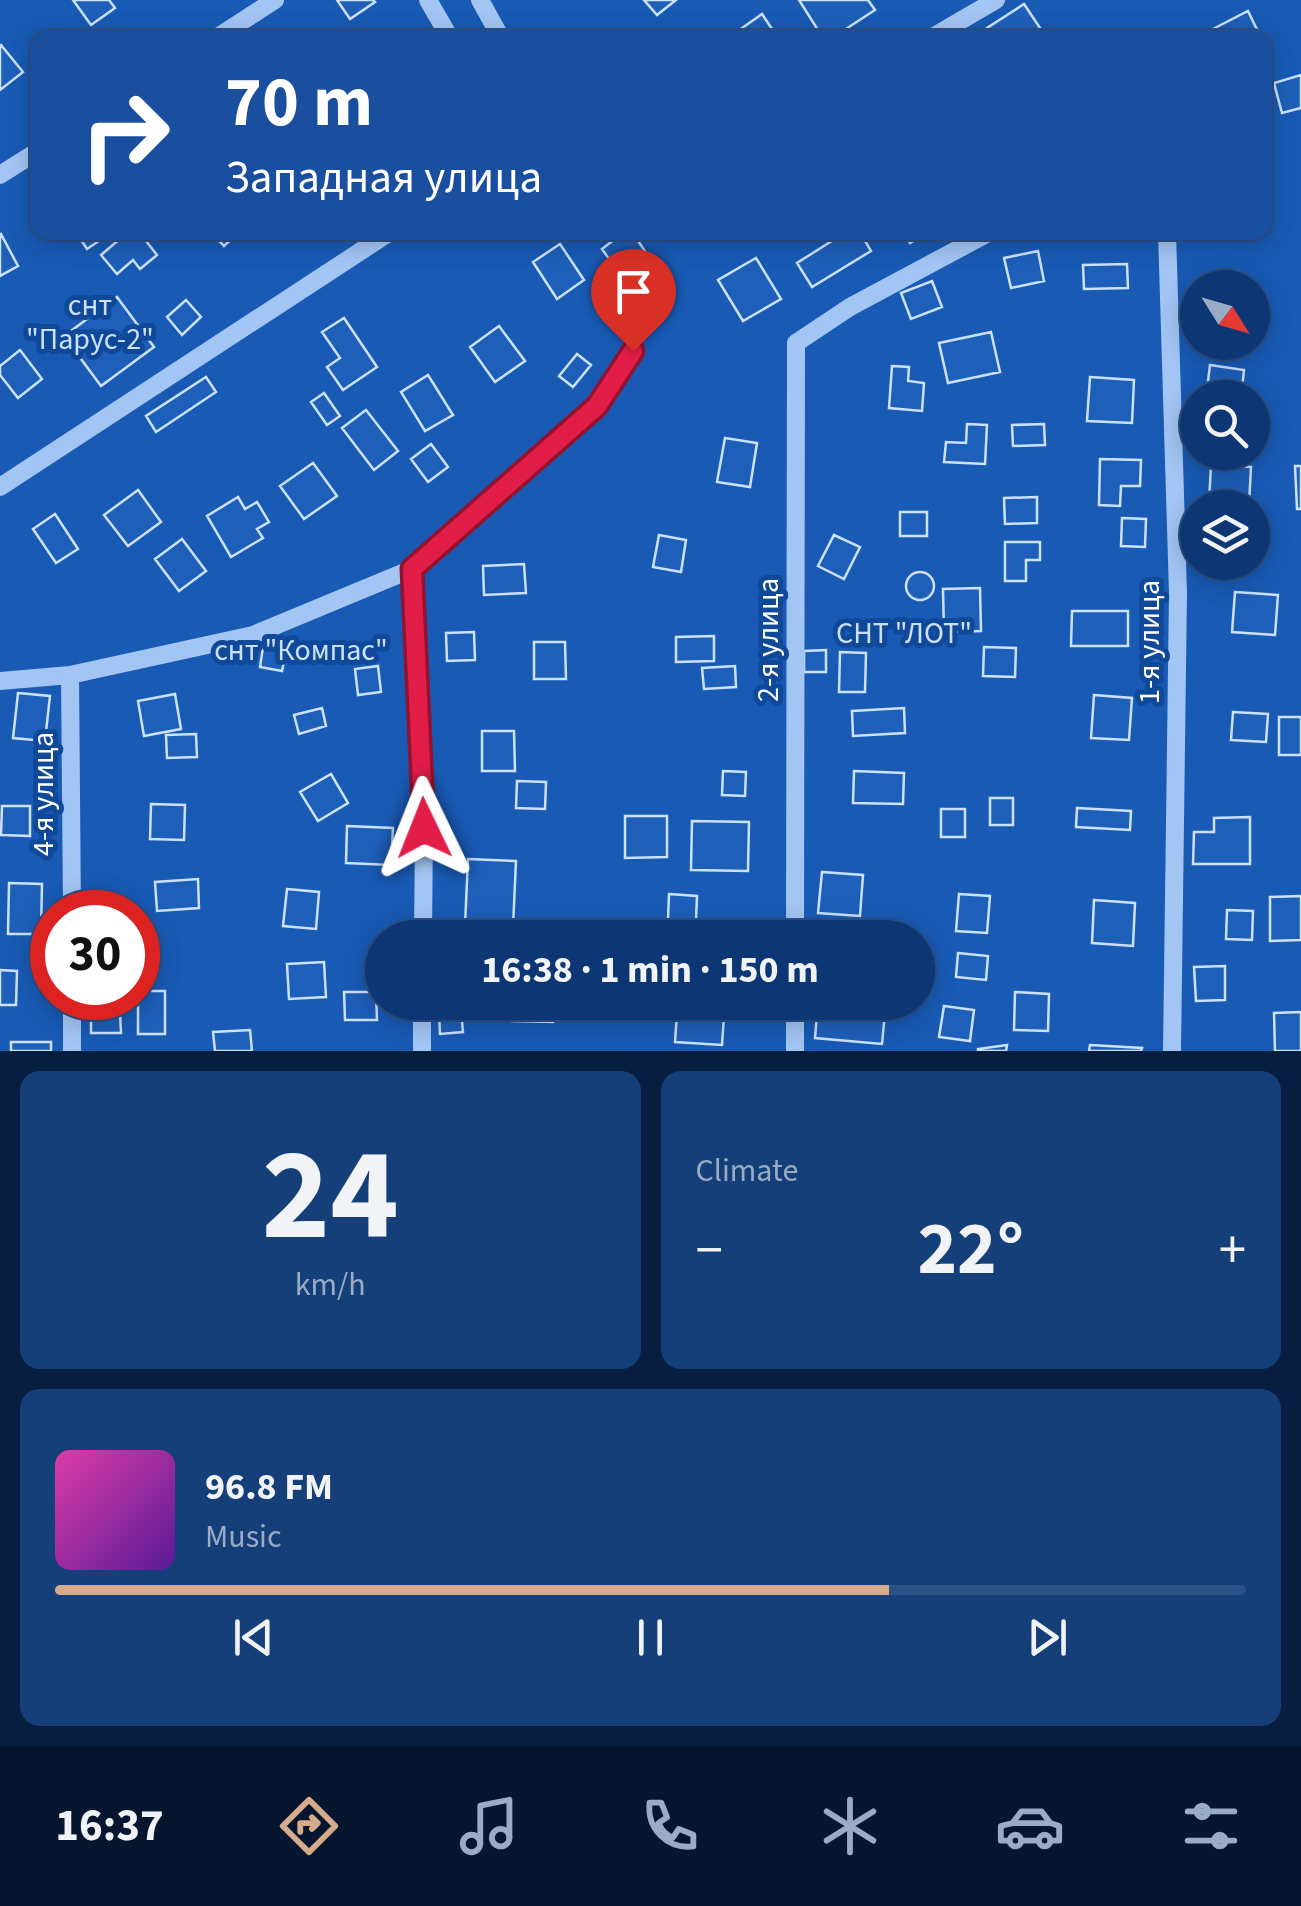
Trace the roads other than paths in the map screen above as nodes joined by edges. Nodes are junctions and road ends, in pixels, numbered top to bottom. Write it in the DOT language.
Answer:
graph roads {
  1 [pos="275,0"];
  2 [pos="428,0"];
  3 [pos="480,0"];
  4 [pos="996,0"];
  5 [pos="228,30"];
  6 [pos="445,30"];
  7 [pos="497,30"];
  8 [pos="945,30"];
  9 [pos="30,156"];
  10 [pos="0,175"];
  11 [pos="378,240"];
  12 [pos="975,240"];
  13 [pos="1167,240"];
  14 [pos="633,351"];
  15 [pos="0,488"];
  16 [pos="412,569"];
  17 [pos="70,675"];
  18 [pos="0,681"];
  19 [pos="72,890"];
  20 [pos="423,920"];
  21 [pos="795,920"];
  22 [pos="72,1020"];
  23 [pos="422,1020"];
  24 [pos="795,1020"];
  25 [pos="72,1051"];
  26 [pos="422,1051"];
  27 [pos="795,1051"];
  28 [pos="1172,1051"];
  1 -- 5 [label="street"];
  2 -- 6 [label="street"];
  3 -- 7 [label="street"];
  4 -- 8 [label="street"];
  9 -- 10 [label="street"];
  11 -- 15 [label="street"];
  12 -- 21 [label="street, 2-я улица"];
  13 -- 28 [label="street, 1-я улица"];
  14 -- 16 [label="street"];
  16 -- 17 [label="street"];
  16 -- 20 [label="street"];
  17 -- 18 [label="street"];
  17 -- 19 [label="street, 4-я улица"];
  22 -- 25 [label="street"];
  23 -- 26 [label="street"];
  24 -- 27 [label="street"];
}
